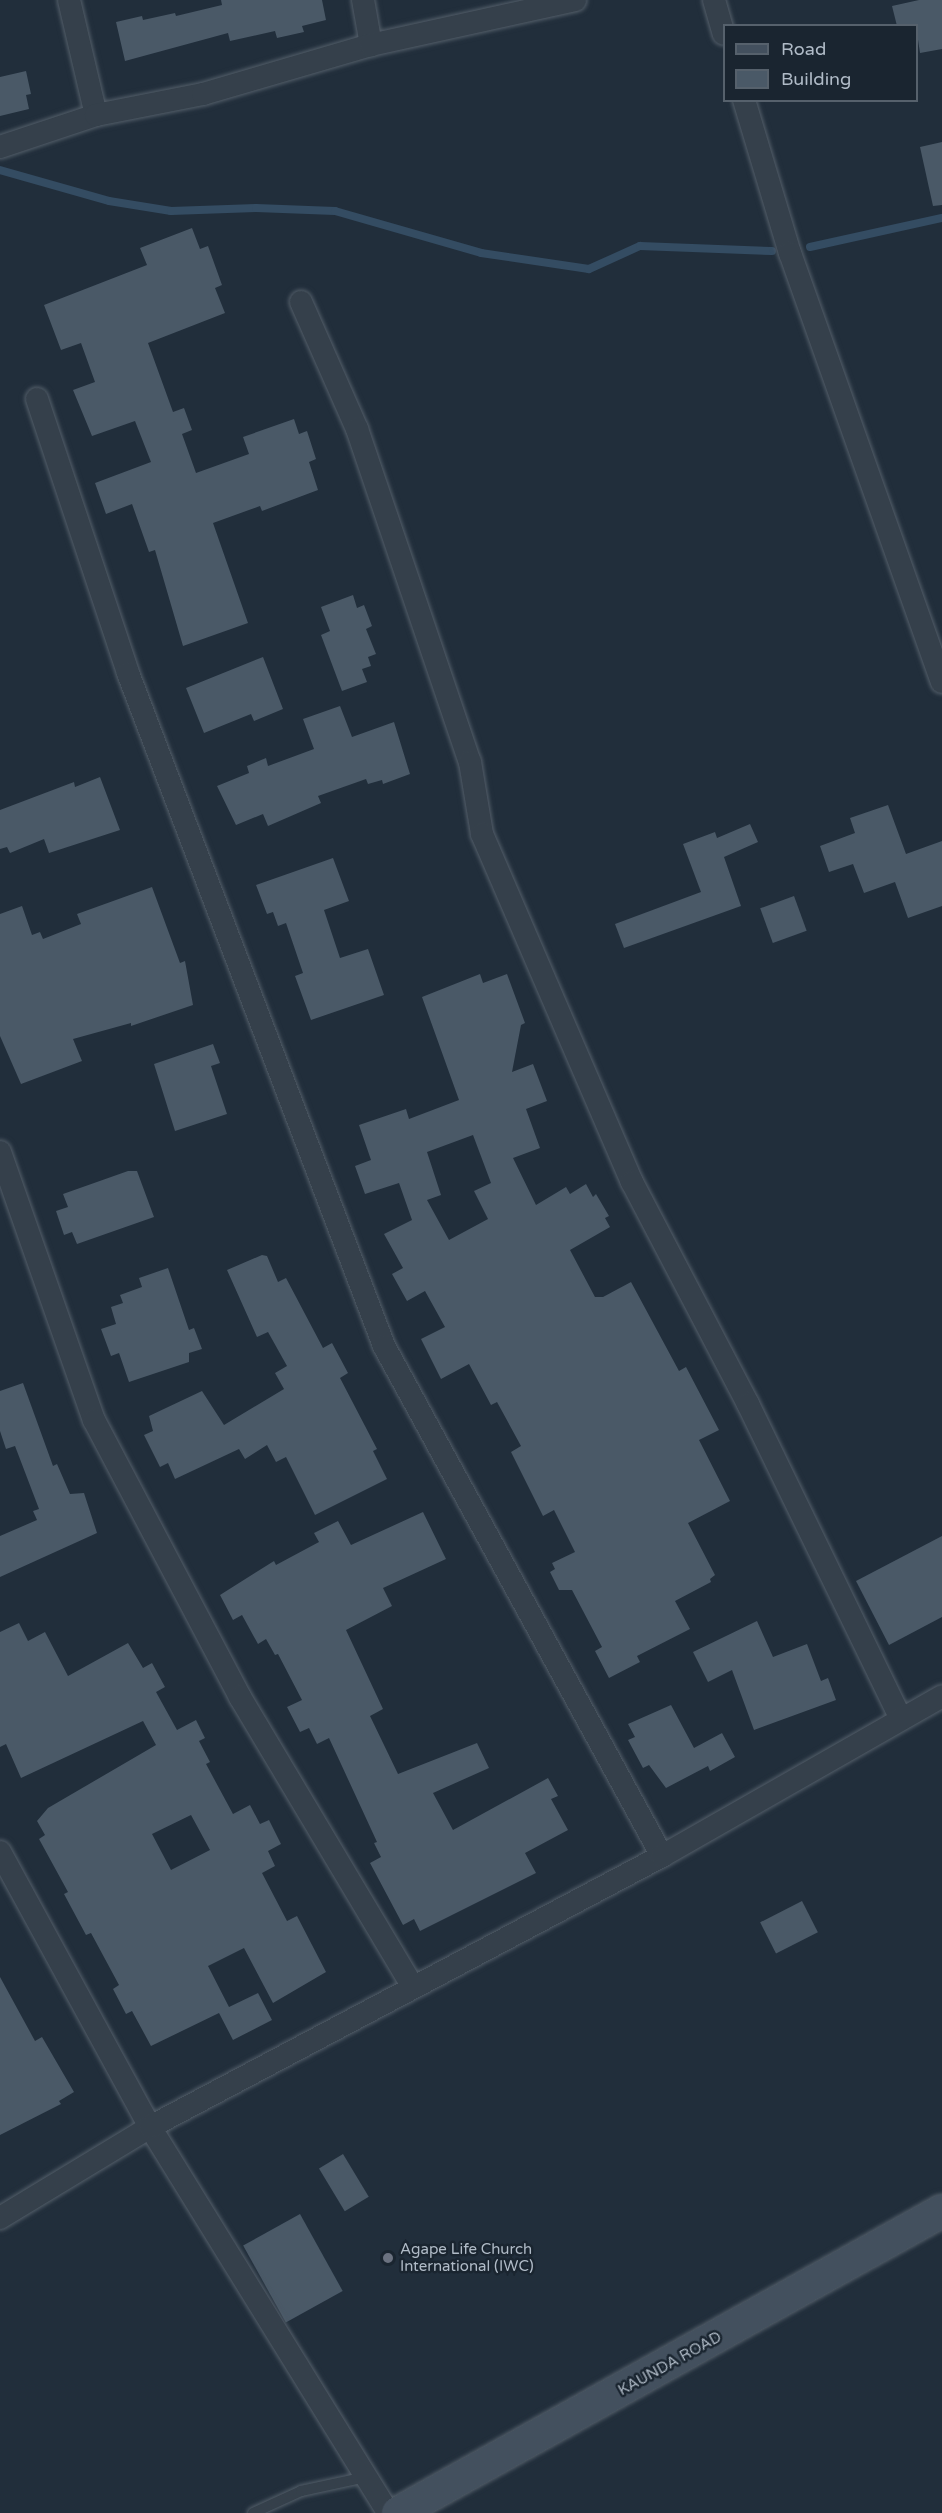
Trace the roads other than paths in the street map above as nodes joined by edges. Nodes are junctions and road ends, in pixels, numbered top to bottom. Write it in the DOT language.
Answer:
graph roads {
  1 [pos="69,0"];
  2 [pos="363,0"];
  3 [pos="575,0"];
  4 [pos="714,0"];
  5 [pos="723,31"];
  6 [pos="371,45"];
  7 [pos="745,102"];
  8 [pos="96,115"];
  9 [pos="0,147"];
  10 [pos="301,302"];
  11 [pos="37,399"];
  12 [pos="942,682"];
  13 [pos="0,1152"];
  14 [pos="942,1696"];
  15 [pos="901,1719"];
  16 [pos="0,1852"];
  17 [pos="662,1856"];
  18 [pos="412,1985"];
  19 [pos="150,2127"];
  20 [pos="942,2211"];
  21 [pos="0,2218"];
  22 [pos="366,2477"];
  23 [pos="253,2513"];
  24 [pos="388,2513"];
  25 [pos="398,2513"];
  1 -- 8 [label="street"];
  2 -- 6 [label="street"];
  3 -- 6 [label="street"];
  4 -- 5 [label="street"];
  6 -- 8 [label="street"];
  7 -- 12 [label="street"];
  8 -- 9 [label="street"];
  10 -- 15 [label="street"];
  11 -- 17 [label="street"];
  13 -- 18 [label="street"];
  14 -- 15 [label="street"];
  15 -- 17 [label="street"];
  16 -- 19 [label="street"];
  17 -- 18 [label="street"];
  18 -- 19 [label="street"];
  19 -- 21 [label="street"];
  19 -- 22 [label="street"];
  20 -- 25 [label="main road, KAUNDA ROAD"];
  22 -- 23 [label="lane"];
  22 -- 24 [label="street"];
}
